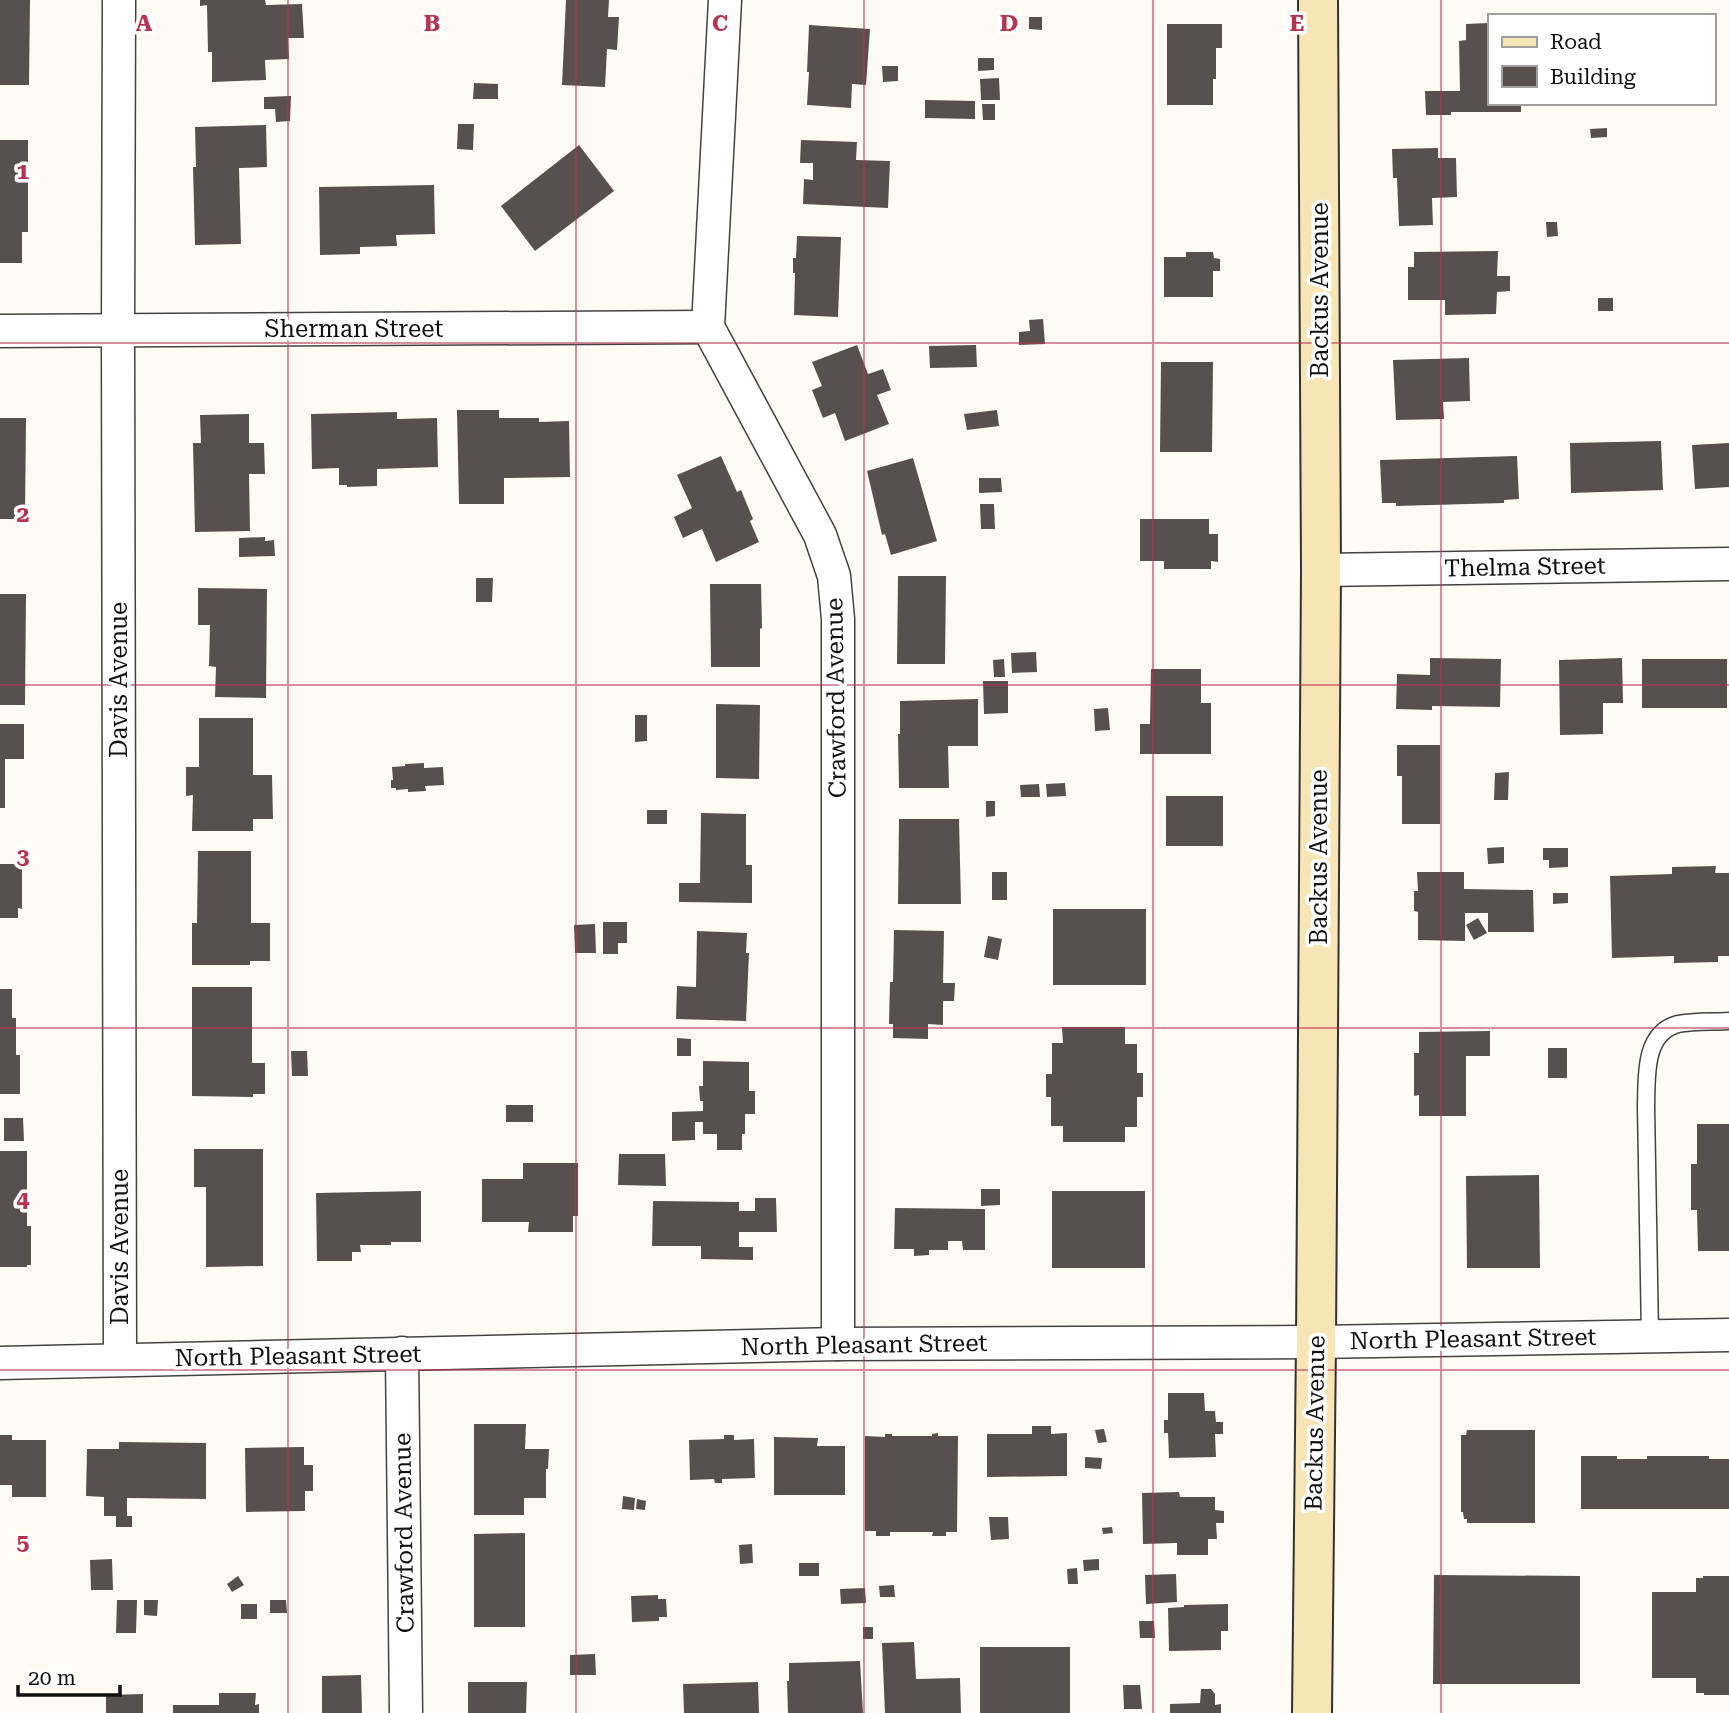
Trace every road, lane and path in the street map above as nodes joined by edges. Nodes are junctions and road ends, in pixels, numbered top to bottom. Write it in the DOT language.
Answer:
graph roads {
  1 [pos="119,0"];
  2 [pos="725,0"];
  3 [pos="1318,0"];
  4 [pos="708,327"];
  5 [pos="118,330"];
  6 [pos="0,331"];
  7 [pos="1729,564"];
  8 [pos="1321,570"];
  9 [pos="1729,1021"];
  10 [pos="1729,1335"];
  11 [pos="1650,1336"];
  12 [pos="1316,1342"];
  13 [pos="838,1344"];
  14 [pos="402,1353"];
  15 [pos="120,1360"];
  16 [pos="0,1363"];
  17 [pos="406,1713"];
  18 [pos="1312,1713"];
  1 -- 5 [label="street, Davis Avenue"];
  2 -- 4 [label="street"];
  3 -- 8 [label="street, Backus Avenue"];
  4 -- 5 [label="street, Sherman Street"];
  4 -- 13 [label="street, Crawford Avenue"];
  5 -- 6 [label="street, Sherman Street"];
  5 -- 15 [label="street, Davis Avenue"];
  7 -- 8 [label="street, Thelma Street"];
  8 -- 12 [label="street, Backus Avenue"];
  9 -- 11 [label="lane"];
  10 -- 11 [label="street, North Pleasant Street"];
  11 -- 12 [label="street, North Pleasant Street"];
  12 -- 13 [label="street, North Pleasant Street"];
  12 -- 18 [label="street, Backus Avenue"];
  13 -- 14 [label="street, North Pleasant Street"];
  14 -- 15 [label="street, North Pleasant Street"];
  14 -- 17 [label="street, Crawford Avenue"];
  15 -- 16 [label="street, North Pleasant Street"];
}
